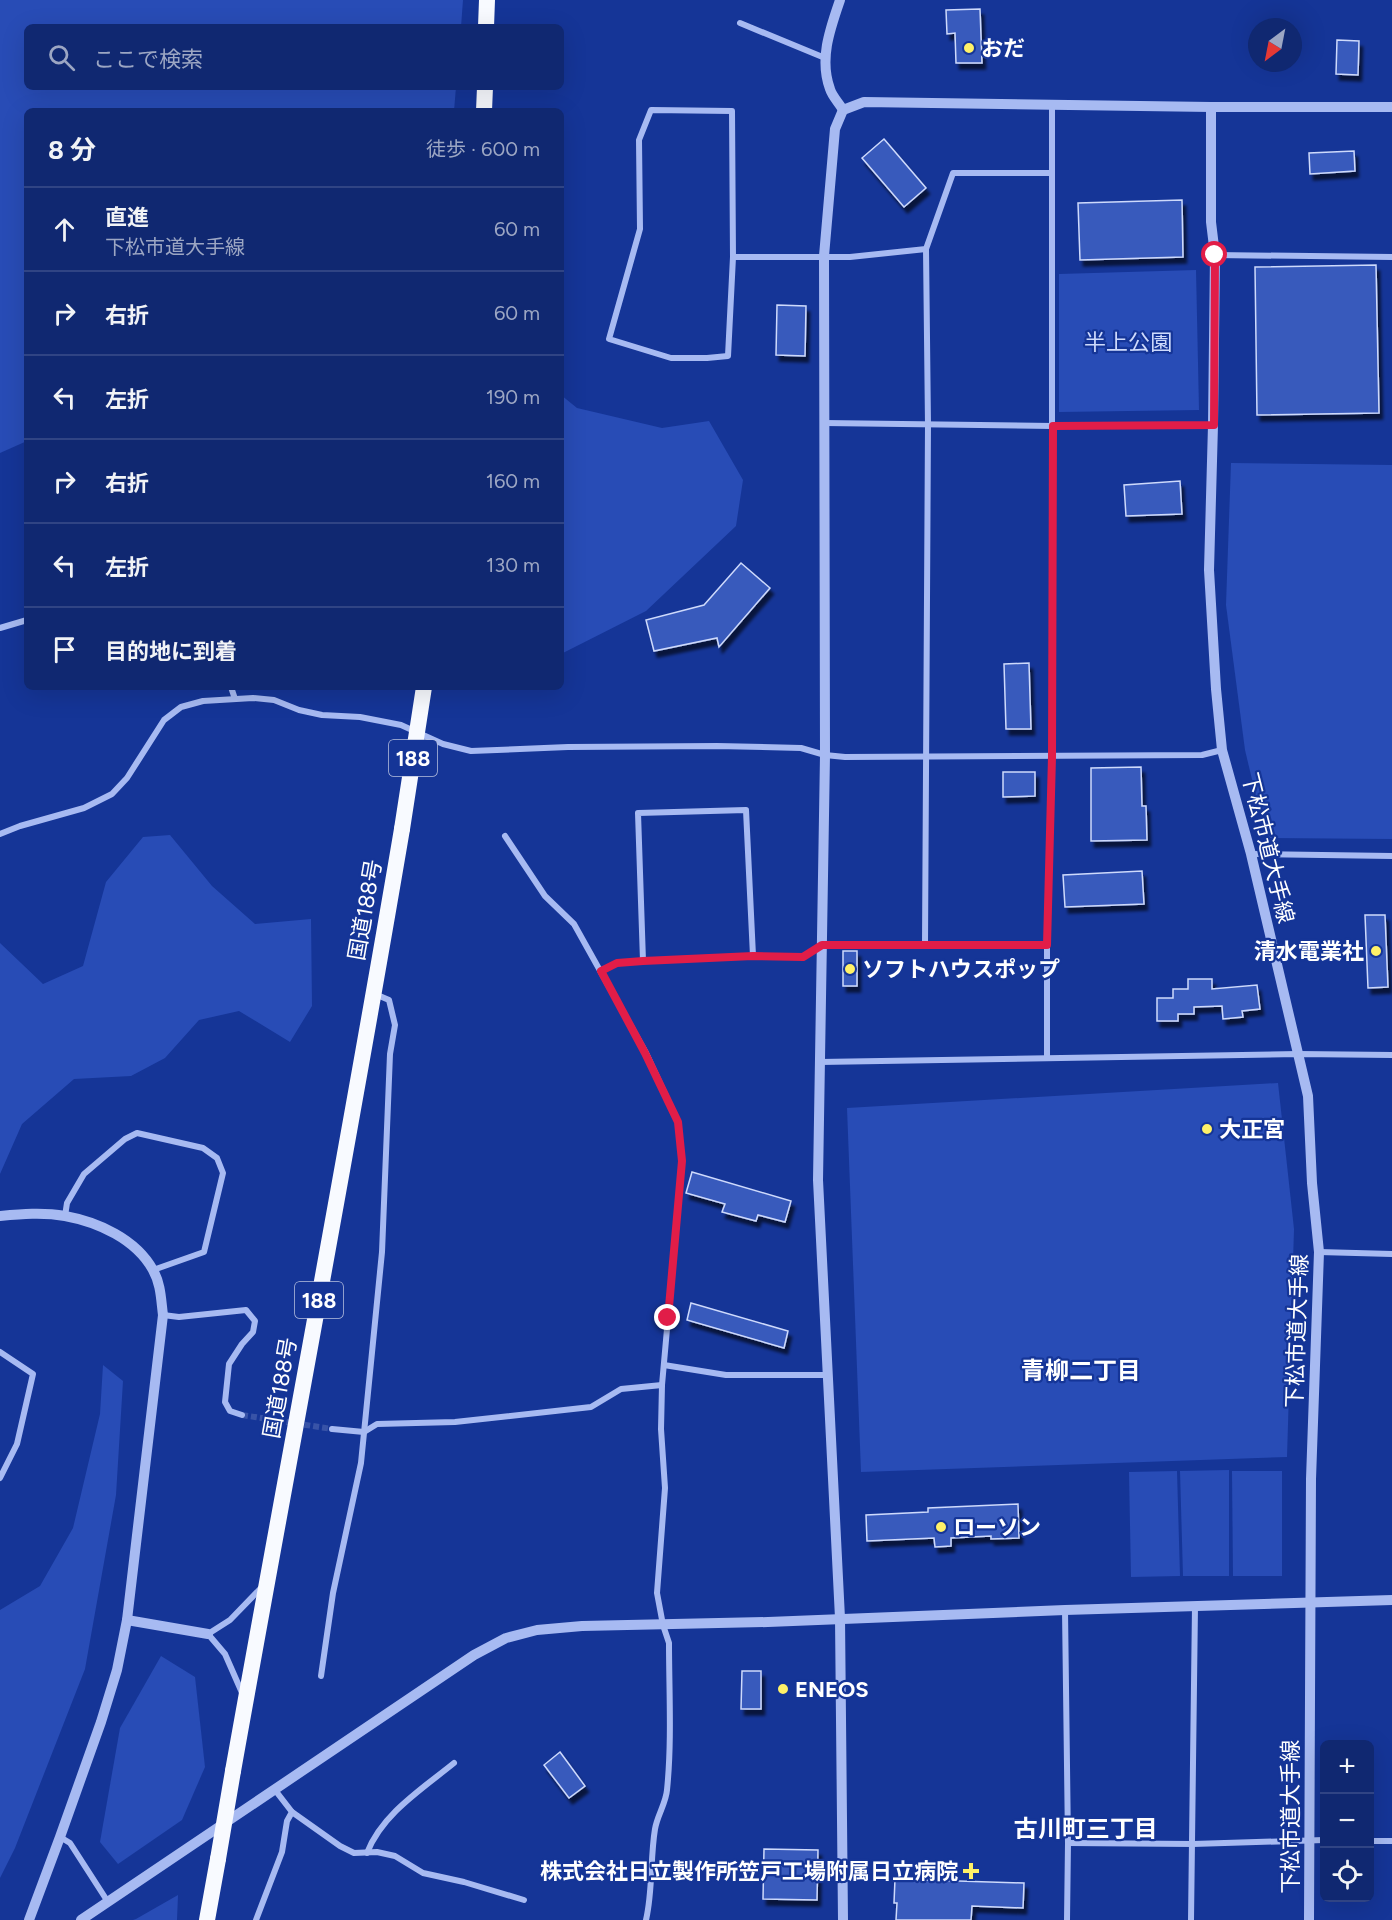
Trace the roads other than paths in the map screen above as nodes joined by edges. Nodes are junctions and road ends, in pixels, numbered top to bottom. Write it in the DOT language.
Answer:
graph roads {
  1 [pos="487,0"];
  2 [pos="840,0"];
  3 [pos="740,23"];
  4 [pos="486,24"];
  5 [pos="825,58"];
  6 [pos="485,90"];
  7 [pos="1052,105"];
  8 [pos="1211,107"];
  9 [pos="1392,107"];
  10 [pos="484,108"];
  11 [pos="843,110"];
  12 [pos="1052,173"];
  13 [pos="926,249"];
  14 [pos="1215,255"];
  15 [pos="824,256"];
  16 [pos="733,257"];
  17 [pos="1392,257"];
  18 [pos="823,423"];
  19 [pos="928,425"];
  20 [pos="1214,425"];
  21 [pos="1053,426"];
  22 [pos="24,621"];
  23 [pos="0,628"];
  24 [pos="232,690"];
  25 [pos="424,690"];
  26 [pos="235,699"];
  27 [pos="1222,750"];
  28 [pos="825,755"];
  29 [pos="927,757"];
  30 [pos="1052,757"];
  31 [pos="0,834"];
  32 [pos="505,836"];
  33 [pos="1251,854"];
  34 [pos="1392,856"];
  35 [pos="822,945"];
  36 [pos="925,945"];
  37 [pos="1047,945"];
  38 [pos="753,956"];
  39 [pos="643,961"];
  40 [pos="601,971"];
  41 [pos="374,993"];
  42 [pos="1298,1054"];
  43 [pos="1392,1055"];
  44 [pos="1047,1058"];
  45 [pos="820,1062"];
  46 [pos="0,1216"];
  47 [pos="65,1216"];
  48 [pos="1319,1252"];
  49 [pos="1392,1254"];
  50 [pos="153,1270"];
  51 [pos="163,1315"];
  52 [pos="0,1352"];
  53 [pos="664,1365"];
  54 [pos="829,1375"];
  55 [pos="662,1385"];
  56 [pos="242,1415"];
  57 [pos="332,1429"];
  58 [pos="364,1432"];
  59 [pos="0,1478"];
  60 [pos="266,1584"];
  61 [pos="1392,1600"];
  62 [pos="1311,1602"];
  63 [pos="1195,1606"];
  64 [pos="1065,1610"];
  65 [pos="840,1618"];
  66 [pos="127,1620"];
  67 [pos="663,1625"];
  68 [pos="208,1634"];
  69 [pos="321,1677"];
  70 [pos="245,1701"];
  71 [pos="454,1763"];
  72 [pos="275,1791"];
  73 [pos="292,1812"];
  74 [pos="60,1837"];
  75 [pos="1310,1840"];
  76 [pos="1320,1840"];
  77 [pos="1374,1841"];
  78 [pos="1392,1841"];
  79 [pos="1068,1843"];
  80 [pos="1193,1844"];
  81 [pos="367,1853"];
  82 [pos="524,1900"];
  83 [pos="108,1902"];
  84 [pos="29,1920"];
  85 [pos="81,1920"];
  86 [pos="207,1920"];
  87 [pos="256,1920"];
  88 [pos="646,1920"];
  89 [pos="843,1920"];
  90 [pos="1066,1920"];
  91 [pos="1191,1920"];
  92 [pos="1309,1920"];
  1 -- 4 [label="highway"];
  2 -- 5 [label="street"];
  3 -- 5 [label="street"];
  5 -- 11 [label="street"];
  6 -- 10 [label="highway"];
  7 -- 8 [label="street"];
  7 -- 11 [label="street"];
  7 -- 12 [label="street"];
  8 -- 9 [label="street"];
  8 -- 14 [label="street, 下松市道大手線"];
  11 -- 15 [label="street"];
  12 -- 13 [label="street"];
  12 -- 21 [label="street"];
  13 -- 15 [label="street"];
  13 -- 19 [label="street"];
  14 -- 17 [label="street"];
  14 -- 20 [label="street, 下松市道大手線"];
  15 -- 16 [label="street"];
  15 -- 18 [label="street"];
  16 -- 16 [label="street"];
  18 -- 19 [label="street"];
  18 -- 28 [label="street"];
  19 -- 21 [label="street"];
  19 -- 29 [label="street"];
  20 -- 21 [label="street"];
  20 -- 27 [label="street, 下松市道大手線"];
  21 -- 30 [label="street"];
  22 -- 23 [label="street"];
  24 -- 26 [label="street"];
  25 -- 41 [label="highway, 国道188号 / 188, bridge"];
  26 -- 28 [label="street"];
  26 -- 31 [label="street"];
  27 -- 30 [label="street"];
  27 -- 33 [label="street, 下松市道大手線"];
  28 -- 29 [label="street"];
  28 -- 35 [label="street"];
  29 -- 30 [label="street"];
  29 -- 36 [label="street"];
  30 -- 37 [label="street"];
  32 -- 40 [label="street"];
  33 -- 34 [label="street"];
  33 -- 42 [label="street, 下松市道大手線"];
  35 -- 36 [label="street"];
  35 -- 38 [label="street"];
  35 -- 45 [label="street"];
  36 -- 37 [label="street"];
  37 -- 44 [label="street"];
  38 -- 39 [label="street"];
  38 -- 39 [label="street"];
  39 -- 40 [label="street"];
  40 -- 53 [label="street"];
  41 -- 58 [label="street"];
  41 -- 60 [label="highway, 国道188号 / 188"];
  42 -- 43 [label="street"];
  42 -- 44 [label="street"];
  42 -- 48 [label="street, 下松市道大手線"];
  44 -- 45 [label="street"];
  45 -- 54 [label="street"];
  46 -- 47 [label="street"];
  47 -- 50 [label="street"];
  47 -- 50 [label="street"];
  48 -- 49 [label="street"];
  48 -- 62 [label="street, 下松市道大手線"];
  50 -- 51 [label="street"];
  51 -- 56 [label="street"];
  51 -- 66 [label="street"];
  52 -- 59 [label="street"];
  53 -- 54 [label="street"];
  53 -- 55 [label="street"];
  54 -- 65 [label="street"];
  55 -- 58 [label="street"];
  55 -- 67 [label="street"];
  57 -- 58 [label="street"];
  58 -- 69 [label="street"];
  60 -- 68 [label="street"];
  60 -- 70 [label="highway, 国道188号 / 188"];
  61 -- 62 [label="street"];
  62 -- 63 [label="street"];
  62 -- 75 [label="street, 下松市道大手線"];
  63 -- 64 [label="street"];
  63 -- 80 [label="street"];
  64 -- 65 [label="street"];
  64 -- 79 [label="street"];
  65 -- 67 [label="street"];
  65 -- 89 [label="street"];
  66 -- 68 [label="street"];
  66 -- 74 [label="street"];
  67 -- 72 [label="street"];
  67 -- 88 [label="street"];
  68 -- 70 [label="street"];
  70 -- 86 [label="highway, 国道188号 / 188, bridge"];
  71 -- 81 [label="street"];
  72 -- 73 [label="street"];
  72 -- 83 [label="street"];
  73 -- 81 [label="street"];
  73 -- 87 [label="street"];
  74 -- 83 [label="street"];
  74 -- 84 [label="street"];
  75 -- 76 [label="street"];
  75 -- 80 [label="street"];
  75 -- 92 [label="street, 下松市道大手線"];
  77 -- 78 [label="street"];
  79 -- 80 [label="street"];
  79 -- 90 [label="street"];
  80 -- 91 [label="street"];
  81 -- 82 [label="street"];
  83 -- 85 [label="street"];
}
